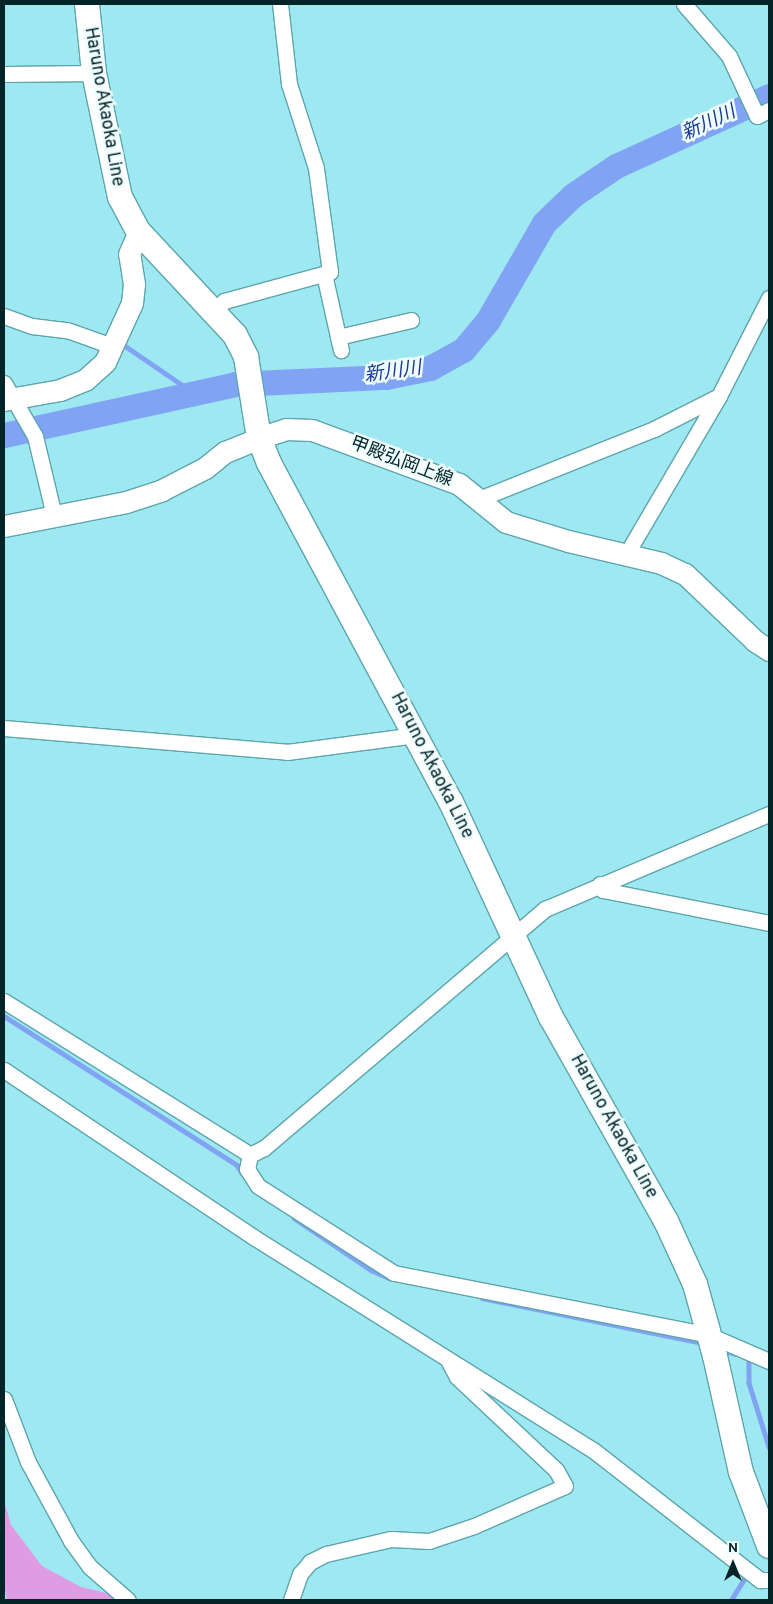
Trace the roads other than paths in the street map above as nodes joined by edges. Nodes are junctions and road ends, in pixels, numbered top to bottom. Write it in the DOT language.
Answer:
graph roads {
  1 [pos="87,4"];
  2 [pos="280,4"];
  3 [pos="684,4"];
  4 [pos="94,73"];
  5 [pos="4,74"];
  6 [pos="762,111"];
  7 [pos="139,232"];
  8 [pos="324,274"];
  9 [pos="769,298"];
  10 [pos="215,310"];
  11 [pos="4,316"];
  12 [pos="411,320"];
  13 [pos="114,341"];
  14 [pos="8,393"];
  15 [pos="719,396"];
  16 [pos="259,438"];
  17 [pos="479,499"];
  18 [pos="54,516"];
  19 [pos="4,526"];
  20 [pos="627,553"];
  21 [pos="769,650"];
  22 [pos="4,728"];
  23 [pos="416,735"];
  24 [pos="769,814"];
  25 [pos="600,884"];
  26 [pos="769,923"];
  27 [pos="511,935"];
  28 [pos="4,1001"];
  29 [pos="4,1070"];
  30 [pos="250,1155"];
  31 [pos="709,1335"];
  32 [pos="448,1359"];
  33 [pos="769,1361"];
  34 [pos="4,1399"];
  35 [pos="769,1546"];
  36 [pos="769,1580"];
  37 [pos="128,1600"];
  38 [pos="291,1600"];
  1 -- 4 [label="main road, Haruno Akaoka Line"];
  2 -- 8 [label="street"];
  3 -- 6 [label="street"];
  4 -- 5 [label="street"];
  4 -- 7 [label="main road, Haruno Akaoka Line"];
  7 -- 10 [label="main road, Haruno Akaoka Line"];
  7 -- 13 [label="main road"];
  8 -- 10 [label="street"];
  8 -- 12 [label="street"];
  9 -- 15 [label="street"];
  10 -- 16 [label="main road, Haruno Akaoka Line"];
  11 -- 13 [label="street"];
  13 -- 14 [label="main road"];
  14 -- 18 [label="street"];
  15 -- 17 [label="street"];
  15 -- 20 [label="street"];
  16 -- 17 [label="main road, 甲殿弘岡上線"];
  16 -- 18 [label="main road, 甲殿弘岡上線"];
  16 -- 23 [label="main road, Haruno Akaoka Line"];
  17 -- 20 [label="main road, 甲殿弘岡上線"];
  18 -- 19 [label="main road, 甲殿弘岡上線"];
  20 -- 21 [label="main road, 甲殿弘岡上線"];
  22 -- 23 [label="street"];
  23 -- 27 [label="main road, Haruno Akaoka Line"];
  24 -- 25 [label="street"];
  25 -- 26 [label="street"];
  25 -- 27 [label="street"];
  27 -- 30 [label="street"];
  27 -- 31 [label="main road, Haruno Akaoka Line"];
  28 -- 30 [label="street"];
  29 -- 32 [label="street"];
  30 -- 31 [label="street"];
  31 -- 33 [label="street"];
  31 -- 35 [label="main road, Haruno Akaoka Line"];
  32 -- 36 [label="street"];
  32 -- 38 [label="street"];
  34 -- 37 [label="street"];
}
